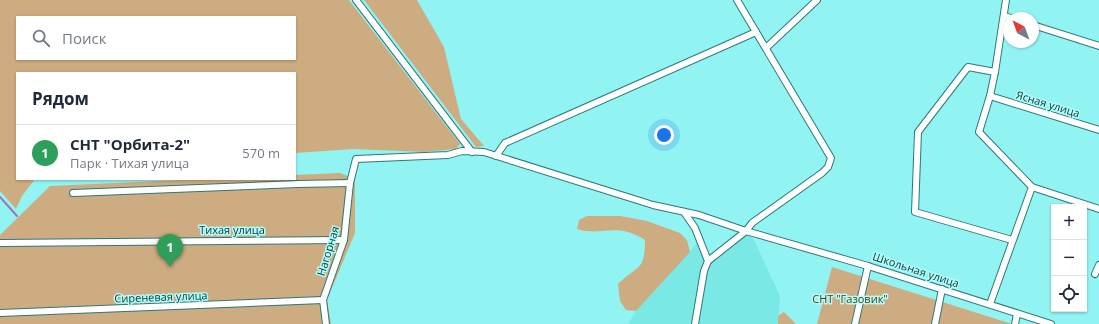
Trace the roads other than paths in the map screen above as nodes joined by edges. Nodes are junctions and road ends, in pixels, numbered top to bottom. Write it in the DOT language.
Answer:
graph roads {
  1 [pos="356,0"];
  2 [pos="737,0"];
  3 [pos="817,0"];
  4 [pos="1006,0"];
  5 [pos="1004,12"];
  6 [pos="1003,22"];
  7 [pos="1039,27"];
  8 [pos="756,32"];
  9 [pos="1099,46"];
  10 [pos="766,48"];
  11 [pos="995,72"];
  12 [pos="990,96"];
  13 [pos="1099,130"];
  14 [pos="472,152"];
  15 [pos="496,156"];
  16 [pos="356,159"];
  17 [pos="350,183"];
  18 [pos="1032,187"];
  19 [pos="73,193"];
  20 [pos="1099,209"];
  21 [pos="684,212"];
  22 [pos="746,231"];
  23 [pos="344,240"];
  24 [pos="1012,240"];
  25 [pos="0,243"];
  26 [pos="708,261"];
  27 [pos="868,266"];
  28 [pos="1099,266"];
  29 [pos="1095,274"];
  30 [pos="942,289"];
  31 [pos="323,300"];
  32 [pos="990,304"];
  33 [pos="0,313"];
  34 [pos="1017,314"];
  35 [pos="326,324"];
  36 [pos="695,324"];
  37 [pos="855,324"];
  38 [pos="935,324"];
  39 [pos="1015,324"];
  40 [pos="1051,324"];
  1 -- 14 [label="street"];
  2 -- 8 [label="street"];
  3 -- 10 [label="street"];
  4 -- 5 [label="street"];
  6 -- 11 [label="street"];
  7 -- 9 [label="street"];
  8 -- 10 [label="street"];
  8 -- 15 [label="street"];
  10 -- 22 [label="street"];
  11 -- 12 [label="street"];
  11 -- 24 [label="street"];
  12 -- 13 [label="street, Ясная улица"];
  12 -- 18 [label="street"];
  14 -- 15 [label="street, Школьная улица"];
  14 -- 16 [label="street, Школьная улица"];
  15 -- 21 [label="street, Школьная улица"];
  16 -- 17 [label="street, Нагорная"];
  17 -- 19 [label="street"];
  17 -- 23 [label="street, Нагорная"];
  18 -- 20 [label="street"];
  18 -- 24 [label="street"];
  21 -- 22 [label="street, Школьная улица"];
  21 -- 26 [label="street"];
  22 -- 26 [label="street"];
  22 -- 27 [label="street, Школьная улица"];
  23 -- 25 [label="street, Тихая улица"];
  23 -- 31 [label="street, Нагорная"];
  24 -- 32 [label="street"];
  26 -- 36 [label="street"];
  27 -- 30 [label="street, Школьная улица"];
  27 -- 37 [label="street"];
  28 -- 29 [label="street"];
  30 -- 32 [label="street, Школьная улица"];
  30 -- 38 [label="street"];
  31 -- 33 [label="street, Сиреневая улица"];
  31 -- 35 [label="street, Нагорная"];
  32 -- 34 [label="street, Школьная улица"];
  34 -- 39 [label="street"];
  34 -- 40 [label="street, Школьная улица"];
}
